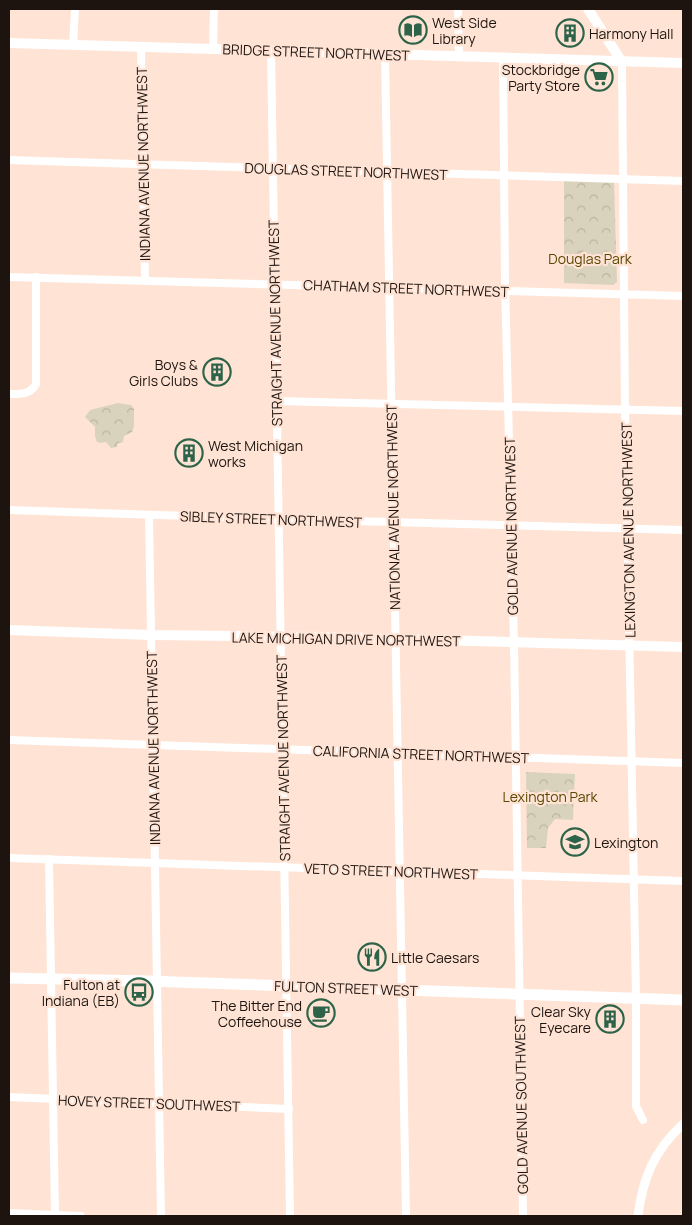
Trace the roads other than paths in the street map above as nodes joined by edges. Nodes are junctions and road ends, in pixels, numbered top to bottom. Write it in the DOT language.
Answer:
graph roads {
  1 [pos="74,9"];
  2 [pos="214,9"];
  3 [pos="458,9"];
  4 [pos="588,9"];
  5 [pos="9,43"];
  6 [pos="73,45"];
  7 [pos="141,47"];
  8 [pos="213,49"];
  9 [pos="271,51"];
  10 [pos="385,54"];
  11 [pos="460,56"];
  12 [pos="503,58"];
  13 [pos="622,62"];
  14 [pos="683,63"];
  15 [pos="9,160"];
  16 [pos="144,164"];
  17 [pos="272,169"];
  18 [pos="387,172"];
  19 [pos="505,176"];
  20 [pos="622,180"];
  21 [pos="683,181"];
  22 [pos="9,277"];
  23 [pos="36,277"];
  24 [pos="145,280"];
  25 [pos="274,284"];
  26 [pos="388,288"];
  27 [pos="505,291"];
  28 [pos="624,294"];
  29 [pos="683,296"];
  30 [pos="9,394"];
  31 [pos="276,401"];
  32 [pos="391,403"];
  33 [pos="508,406"];
  34 [pos="625,408"];
  35 [pos="683,410"];
  36 [pos="9,510"];
  37 [pos="149,515"];
  38 [pos="278,519"];
  39 [pos="394,522"];
  40 [pos="511,525"];
  41 [pos="628,529"];
  42 [pos="683,530"];
  43 [pos="9,630"];
  44 [pos="151,635"];
  45 [pos="280,637"];
  46 [pos="396,639"];
  47 [pos="514,643"];
  48 [pos="630,646"];
  49 [pos="683,647"];
  50 [pos="9,740"];
  51 [pos="154,745"];
  52 [pos="282,749"];
  53 [pos="399,753"];
  54 [pos="515,757"];
  55 [pos="631,761"];
  56 [pos="683,763"];
  57 [pos="9,858"];
  58 [pos="49,859"];
  59 [pos="155,863"];
  60 [pos="285,868"];
  61 [pos="401,872"];
  62 [pos="517,876"];
  63 [pos="634,880"];
  64 [pos="683,882"];
  65 [pos="9,978"];
  66 [pos="51,979"];
  67 [pos="157,982"];
  68 [pos="286,986"];
  69 [pos="402,990"];
  70 [pos="518,995"];
  71 [pos="636,998"];
  72 [pos="683,1000"];
  73 [pos="9,1098"];
  74 [pos="53,1099"];
  75 [pos="158,1104"];
  76 [pos="289,1109"];
  77 [pos="643,1120"];
  78 [pos="683,1124"];
  79 [pos="9,1213"];
  80 [pos="55,1215"];
  81 [pos="80,1216"];
  82 [pos="161,1216"];
  83 [pos="290,1216"];
  84 [pos="406,1216"];
  85 [pos="523,1216"];
  86 [pos="638,1216"];
  1 -- 6 [label="street"];
  2 -- 8 [label="street"];
  3 -- 11 [label="street"];
  4 -- 13 [label="main road"];
  5 -- 6 [label="main road, BRIDGE STREET NORTHWEST"];
  6 -- 7 [label="main road, BRIDGE STREET NORTHWEST"];
  7 -- 8 [label="main road, BRIDGE STREET NORTHWEST"];
  7 -- 16 [label="street, INDIANA AVENUE NORTHWEST"];
  8 -- 9 [label="main road, BRIDGE STREET NORTHWEST"];
  9 -- 10 [label="main road, BRIDGE STREET NORTHWEST"];
  9 -- 17 [label="street, STRAIGHT AVENUE NORTHWEST"];
  10 -- 11 [label="main road, BRIDGE STREET NORTHWEST"];
  10 -- 18 [label="street, NATIONAL AVENUE NORTHWEST"];
  11 -- 12 [label="main road, BRIDGE STREET NORTHWEST"];
  12 -- 13 [label="main road, BRIDGE STREET NORTHWEST"];
  12 -- 19 [label="street, GOLD AVENUE NORTHWEST"];
  13 -- 14 [label="main road, BRIDGE STREET NORTHWEST"];
  13 -- 20 [label="street, LEXINGTON AVENUE NORTHWEST"];
  15 -- 16 [label="street, DOUGLAS STREET NORTHWEST"];
  16 -- 17 [label="street, DOUGLAS STREET NORTHWEST"];
  16 -- 24 [label="street, INDIANA AVENUE NORTHWEST"];
  17 -- 18 [label="street, DOUGLAS STREET NORTHWEST"];
  17 -- 25 [label="street, STRAIGHT AVENUE NORTHWEST"];
  18 -- 19 [label="street, DOUGLAS STREET NORTHWEST"];
  18 -- 26 [label="street, NATIONAL AVENUE NORTHWEST"];
  19 -- 20 [label="street, DOUGLAS STREET NORTHWEST"];
  19 -- 27 [label="street, GOLD AVENUE NORTHWEST"];
  20 -- 21 [label="street, DOUGLAS STREET NORTHWEST"];
  20 -- 28 [label="street, LEXINGTON AVENUE NORTHWEST"];
  22 -- 23 [label="street, CHATHAM STREET NORTHWEST"];
  23 -- 24 [label="street, CHATHAM STREET NORTHWEST"];
  23 -- 30 [label="street"];
  24 -- 25 [label="street, CHATHAM STREET NORTHWEST"];
  25 -- 26 [label="street, CHATHAM STREET NORTHWEST"];
  25 -- 31 [label="street, STRAIGHT AVENUE NORTHWEST"];
  26 -- 27 [label="street, CHATHAM STREET NORTHWEST"];
  26 -- 32 [label="street, NATIONAL AVENUE NORTHWEST"];
  27 -- 28 [label="street, CHATHAM STREET NORTHWEST"];
  27 -- 33 [label="street, GOLD AVENUE NORTHWEST"];
  28 -- 29 [label="street, CHATHAM STREET NORTHWEST"];
  28 -- 34 [label="street, LEXINGTON AVENUE NORTHWEST"];
  31 -- 32 [label="street"];
  31 -- 38 [label="street, STRAIGHT AVENUE NORTHWEST"];
  32 -- 33 [label="street"];
  32 -- 39 [label="street, NATIONAL AVENUE NORTHWEST"];
  33 -- 34 [label="street"];
  33 -- 40 [label="street, GOLD AVENUE NORTHWEST"];
  34 -- 35 [label="street"];
  34 -- 41 [label="street, LEXINGTON AVENUE NORTHWEST"];
  36 -- 37 [label="street, SIBLEY STREET NORTHWEST"];
  37 -- 38 [label="street, SIBLEY STREET NORTHWEST"];
  37 -- 44 [label="street, INDIANA AVENUE NORTHWEST"];
  38 -- 39 [label="street, SIBLEY STREET NORTHWEST"];
  38 -- 45 [label="street, STRAIGHT AVENUE NORTHWEST"];
  39 -- 40 [label="street, SIBLEY STREET NORTHWEST"];
  39 -- 46 [label="street, NATIONAL AVENUE NORTHWEST"];
  40 -- 41 [label="street, SIBLEY STREET NORTHWEST"];
  40 -- 47 [label="street, GOLD AVENUE NORTHWEST"];
  41 -- 42 [label="street, SIBLEY STREET NORTHWEST"];
  41 -- 48 [label="street, LEXINGTON AVENUE NORTHWEST"];
  43 -- 44 [label="main road, LAKE MICHIGAN DRIVE NORTHWEST"];
  44 -- 45 [label="main road, LAKE MICHIGAN DRIVE NORTHWEST"];
  44 -- 51 [label="street, INDIANA AVENUE NORTHWEST"];
  45 -- 46 [label="main road, LAKE MICHIGAN DRIVE NORTHWEST"];
  45 -- 52 [label="street, STRAIGHT AVENUE NORTHWEST"];
  46 -- 47 [label="main road, LAKE MICHIGAN DRIVE NORTHWEST"];
  46 -- 53 [label="street, NATIONAL AVENUE NORTHWEST"];
  47 -- 48 [label="main road, LAKE MICHIGAN DRIVE NORTHWEST"];
  47 -- 54 [label="street, GOLD AVENUE NORTHWEST"];
  48 -- 49 [label="main road, LAKE MICHIGAN DRIVE NORTHWEST"];
  48 -- 55 [label="street, LEXINGTON AVENUE NORTHWEST"];
  50 -- 51 [label="street, CALIFORNIA STREET NORTHWEST"];
  51 -- 52 [label="street, CALIFORNIA STREET NORTHWEST"];
  51 -- 59 [label="street, INDIANA AVENUE NORTHWEST"];
  52 -- 53 [label="street, CALIFORNIA STREET NORTHWEST"];
  52 -- 60 [label="street, STRAIGHT AVENUE NORTHWEST"];
  53 -- 54 [label="street, CALIFORNIA STREET NORTHWEST"];
  53 -- 61 [label="street, NATIONAL AVENUE NORTHWEST"];
  54 -- 55 [label="street, CALIFORNIA STREET NORTHWEST"];
  54 -- 62 [label="street, GOLD AVENUE NORTHWEST"];
  55 -- 56 [label="street, CALIFORNIA STREET NORTHWEST"];
  55 -- 63 [label="street, LEXINGTON AVENUE NORTHWEST"];
  57 -- 58 [label="street, VETO STREET NORTHWEST"];
  58 -- 59 [label="street, VETO STREET NORTHWEST"];
  58 -- 66 [label="street"];
  59 -- 60 [label="street, VETO STREET NORTHWEST"];
  59 -- 67 [label="street, INDIANA AVENUE NORTHWEST"];
  60 -- 61 [label="street, VETO STREET NORTHWEST"];
  60 -- 68 [label="street, STRAIGHT AVENUE NORTHWEST"];
  61 -- 62 [label="street, VETO STREET NORTHWEST"];
  61 -- 69 [label="street, NATIONAL AVENUE NORTHWEST"];
  62 -- 63 [label="street, VETO STREET NORTHWEST"];
  62 -- 70 [label="street, GOLD AVENUE NORTHWEST"];
  63 -- 64 [label="street, VETO STREET NORTHWEST"];
  63 -- 71 [label="street, LEXINGTON AVENUE NORTHWEST"];
  65 -- 66 [label="main road, FULTON STREET WEST"];
  66 -- 67 [label="main road, FULTON STREET WEST"];
  66 -- 74 [label="street"];
  67 -- 68 [label="main road, FULTON STREET WEST"];
  67 -- 75 [label="street, INDIANA AVENUE NORTHWEST"];
  68 -- 69 [label="main road, FULTON STREET WEST"];
  68 -- 76 [label="street, STRAIGHT AVENUE NORTHWEST"];
  69 -- 70 [label="main road, FULTON STREET WEST"];
  69 -- 84 [label="street, NATIONAL AVENUE NORTHWEST"];
  70 -- 71 [label="main road, FULTON STREET WEST"];
  70 -- 85 [label="street, GOLD AVENUE SOUTHWEST"];
  71 -- 72 [label="main road, FULTON STREET WEST"];
  71 -- 77 [label="street, LEXINGTON AVENUE NORTHWEST"];
  73 -- 74 [label="street, HOVEY STREET SOUTHWEST"];
  74 -- 75 [label="street, HOVEY STREET SOUTHWEST"];
  74 -- 80 [label="street"];
  75 -- 76 [label="street, HOVEY STREET SOUTHWEST"];
  75 -- 82 [label="street, INDIANA AVENUE NORTHWEST"];
  76 -- 83 [label="street, STRAIGHT AVENUE NORTHWEST"];
  78 -- 86 [label="street"];
  79 -- 80 [label="street"];
  80 -- 81 [label="street"];
}
